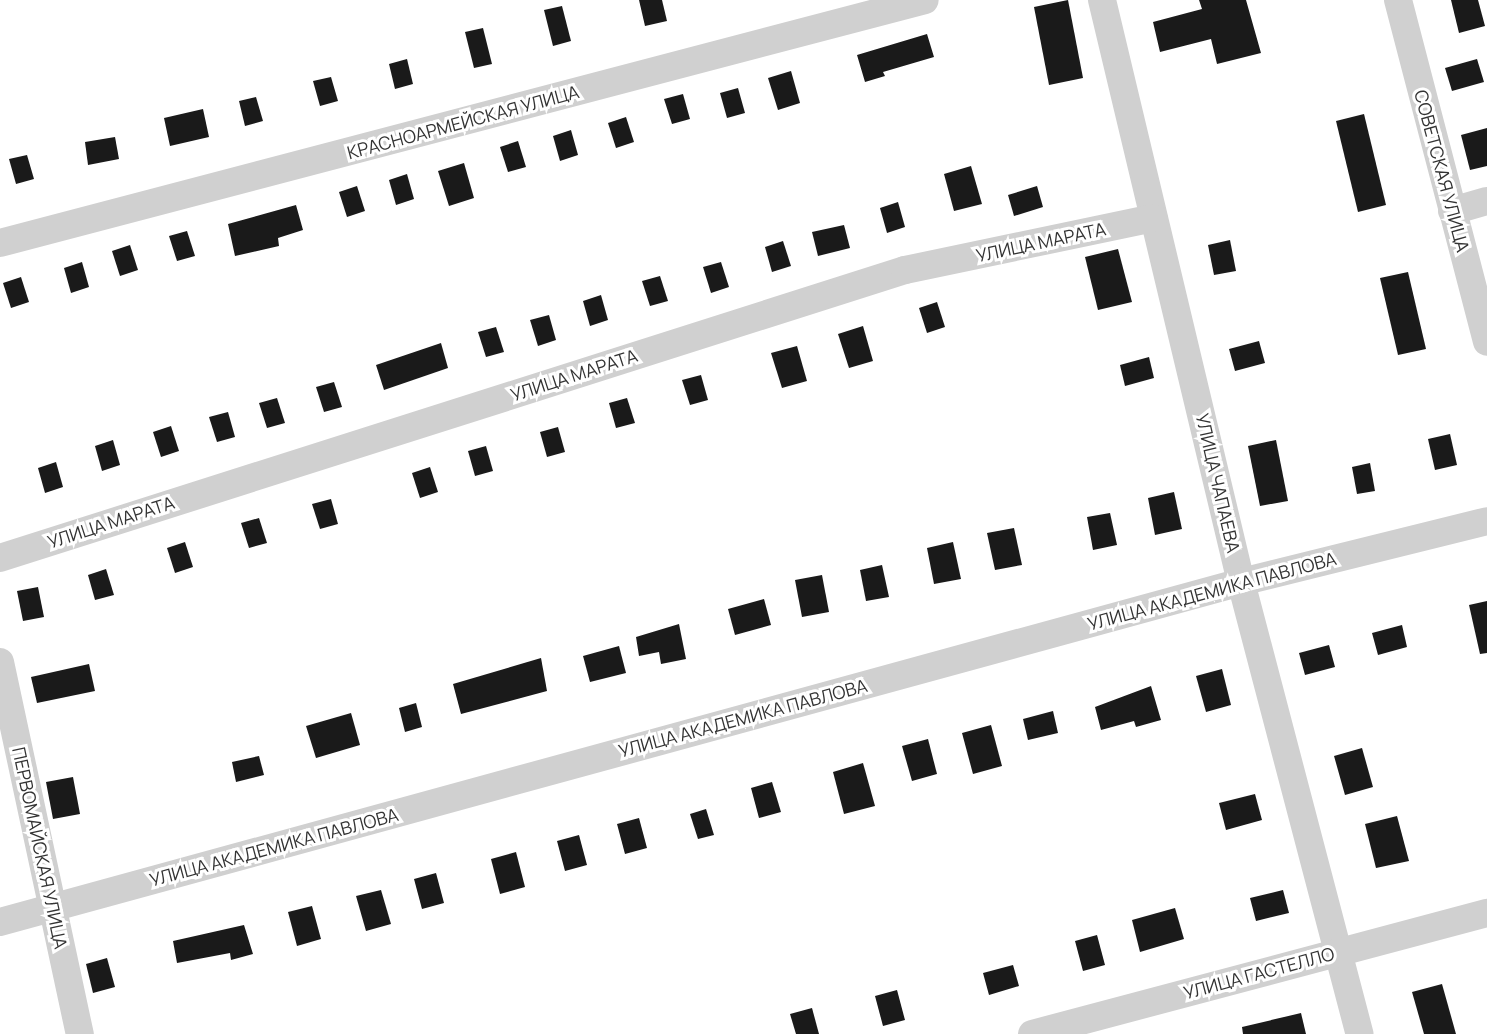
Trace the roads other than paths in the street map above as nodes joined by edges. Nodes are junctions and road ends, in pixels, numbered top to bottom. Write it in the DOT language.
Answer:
graph roads {
  1 [pos="925,0"];
  2 [pos="1102,0"];
  3 [pos="1398,0"];
  4 [pos="1487,201"];
  5 [pos="1452,211"];
  6 [pos="1154,218"];
  7 [pos="0,243"];
  8 [pos="1487,342"];
  9 [pos="1487,521"];
  10 [pos="0,558"];
  11 [pos="1241,582"];
  12 [pos="0,662"];
  13 [pos="53,907"];
  14 [pos="1487,913"];
  15 [pos="0,922"];
  16 [pos="1337,953"];
  17 [pos="80,1034"];
  18 [pos="1032,1034"];
  19 [pos="1360,1034"];
  1 -- 7 [label="street, КРАСНОАРМЕЙСКАЯ УЛИЦА"];
  2 -- 6 [label="street, УЛИЦА ЧАПАЕВА"];
  3 -- 5 [label="street, СОВЕТСКАЯ УЛИЦА"];
  4 -- 5 [label="street"];
  5 -- 8 [label="street, СОВЕТСКАЯ УЛИЦА"];
  6 -- 10 [label="street, УЛИЦА МАРАТА"];
  6 -- 11 [label="street, УЛИЦА ЧАПАЕВА"];
  9 -- 11 [label="street, УЛИЦА АКАДЕМИКА ПАВЛОВА"];
  11 -- 13 [label="street, УЛИЦА АКАДЕМИКА ПАВЛОВА"];
  11 -- 16 [label="street, УЛИЦА ЧАПАЕВА"];
  12 -- 13 [label="street, ПЕРВОМАЙСКАЯ УЛИЦА"];
  13 -- 15 [label="street, УЛИЦА АКАДЕМИКА ПАВЛОВА"];
  13 -- 17 [label="street, ПЕРВОМАЙСКАЯ УЛИЦА"];
  14 -- 16 [label="street, УЛИЦА ГАСТЕЛЛО"];
  16 -- 18 [label="street, УЛИЦА ГАСТЕЛЛО"];
  16 -- 19 [label="street, УЛИЦА ЧАПАЕВА"];
}
